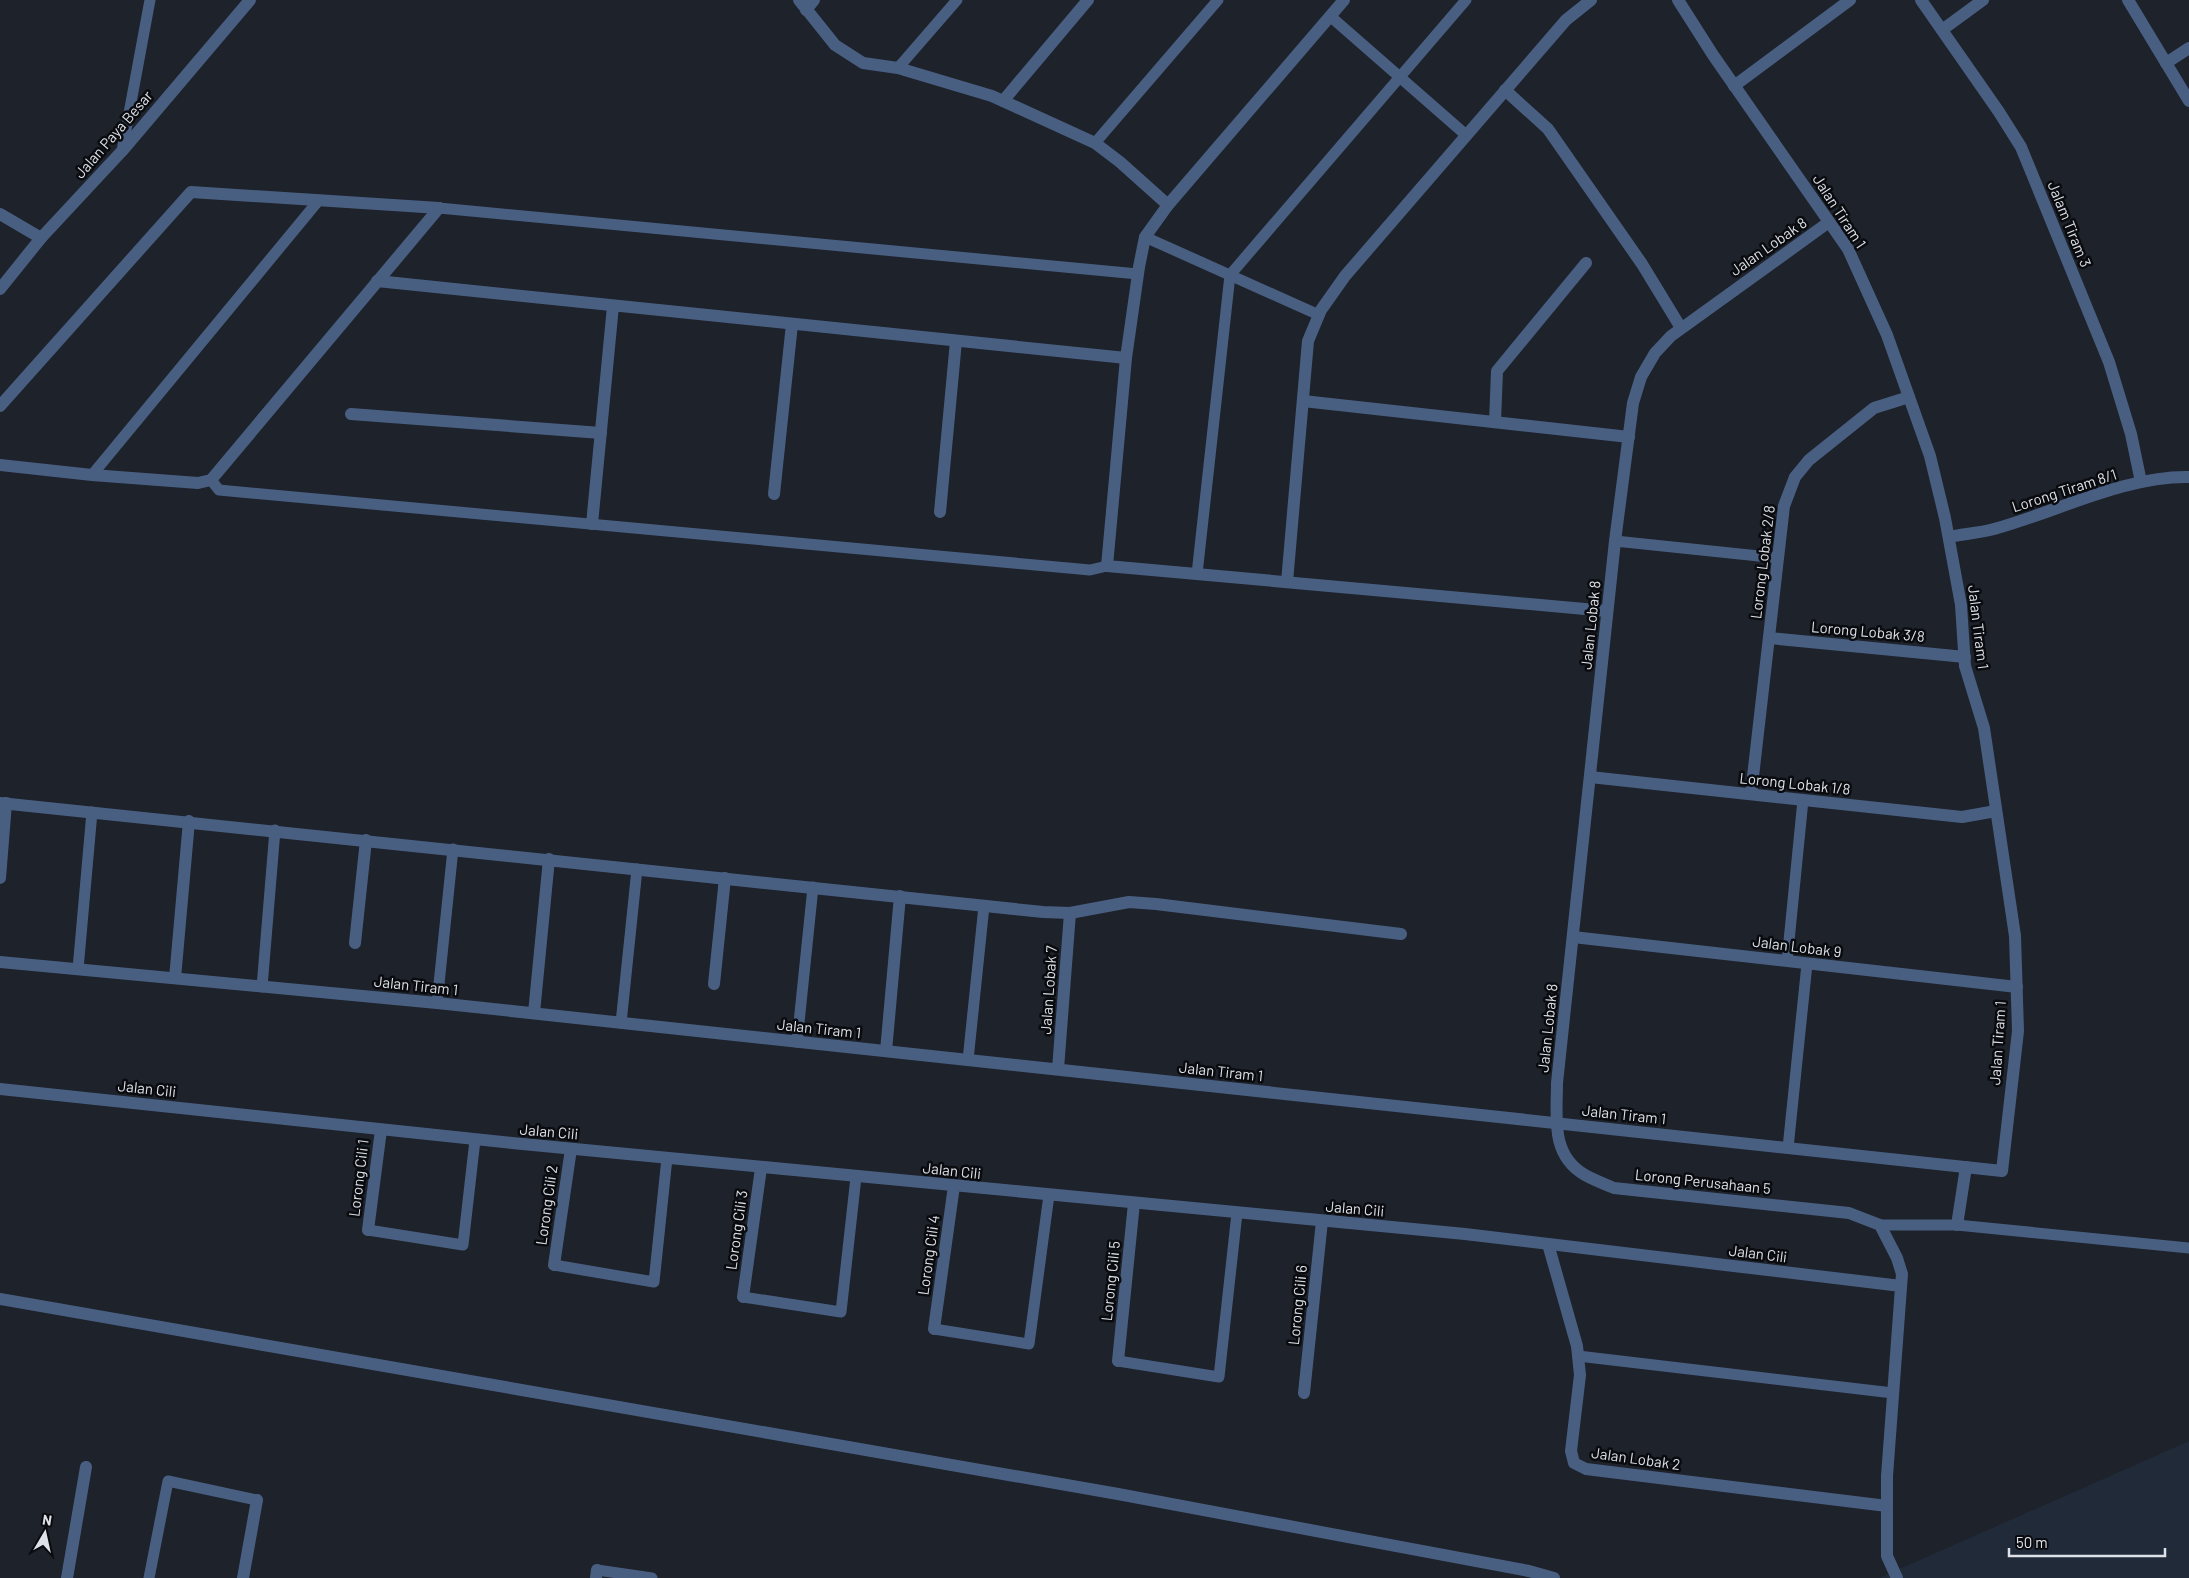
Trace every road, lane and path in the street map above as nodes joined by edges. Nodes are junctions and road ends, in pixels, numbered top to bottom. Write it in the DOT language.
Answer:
graph roads {
  1 [pos="150,0"];
  2 [pos="250,0"];
  3 [pos="957,0"];
  4 [pos="1088,0"];
  5 [pos="1218,0"];
  6 [pos="1344,0"];
  7 [pos="1466,0"];
  8 [pos="1591,0"];
  9 [pos="1678,0"];
  10 [pos="1850,0"];
  11 [pos="1921,0"];
  12 [pos="1983,0"];
  13 [pos="2128,0"];
  14 [pos="806,3"];
  15 [pos="1330,16"];
  16 [pos="1942,30"];
  17 [pos="2189,48"];
  18 [pos="2166,63"];
  19 [pos="898,68"];
  20 [pos="1399,76"];
  21 [pos="1734,86"];
  22 [pos="1505,90"];
  23 [pos="1003,101"];
  24 [pos="2189,101"];
  25 [pos="1466,135"];
  26 [pos="1095,143"];
  27 [pos="122,151"];
  28 [pos="319,200"];
  29 [pos="1168,205"];
  30 [pos="439,208"];
  31 [pos="0,214"];
  32 [pos="1829,222"];
  33 [pos="1145,237"];
  34 [pos="41,238"];
  35 [pos="1586,263"];
  36 [pos="1138,274"];
  37 [pos="1230,275"];
  38 [pos="378,281"];
  39 [pos="0,289"];
  40 [pos="613,306"];
  41 [pos="1319,315"];
  42 [pos="792,324"];
  43 [pos="1681,328"];
  44 [pos="956,341"];
  45 [pos="1126,358"];
  46 [pos="1909,397"];
  47 [pos="1302,401"];
  48 [pos="0,406"];
  49 [pos="351,414"];
  50 [pos="1495,422"];
  51 [pos="601,433"];
  52 [pos="1629,437"];
  53 [pos="0,464"];
  54 [pos="92,475"];
  55 [pos="2189,478"];
  56 [pos="211,480"];
  57 [pos="2141,482"];
  58 [pos="774,494"];
  59 [pos="940,512"];
  60 [pos="592,524"];
  61 [pos="1949,537"];
  62 [pos="1615,541"];
  63 [pos="1778,558"];
  64 [pos="1108,566"];
  65 [pos="1197,574"];
  66 [pos="1287,582"];
  67 [pos="1608,611"];
  68 [pos="1769,638"];
  69 [pos="1965,657"];
  70 [pos="1590,777"];
  71 [pos="1750,794"];
  72 [pos="1803,800"];
  73 [pos="3,803"];
  74 [pos="1996,811"];
  75 [pos="92,812"];
  76 [pos="190,821"];
  77 [pos="276,830"];
  78 [pos="366,840"];
  79 [pos="453,849"];
  80 [pos="549,859"];
  81 [pos="637,869"];
  82 [pos="0,878"];
  83 [pos="725,878"];
  84 [pos="814,887"];
  85 [pos="900,896"];
  86 [pos="984,906"];
  87 [pos="1070,912"];
  88 [pos="1401,934"];
  89 [pos="1573,937"];
  90 [pos="355,943"];
  91 [pos="1787,961"];
  92 [pos="0,962"];
  93 [pos="1807,964"];
  94 [pos="78,969"];
  95 [pos="175,978"];
  96 [pos="714,984"];
  97 [pos="262,987"];
  98 [pos="2017,987"];
  99 [pos="437,1003"];
  100 [pos="534,1013"];
  101 [pos="621,1023"];
  102 [pos="797,1042"];
  103 [pos="886,1051"];
  104 [pos="968,1060"];
  105 [pos="1058,1069"];
  106 [pos="0,1089"];
  107 [pos="1558,1123"];
  108 [pos="380,1130"];
  109 [pos="476,1140"];
  110 [pos="1788,1148"];
  111 [pos="571,1149"];
  112 [pos="667,1158"];
  113 [pos="761,1168"];
  114 [pos="1966,1168"];
  115 [pos="856,1177"];
  116 [pos="954,1186"];
  117 [pos="1049,1195"];
  118 [pos="1134,1203"];
  119 [pos="1237,1213"];
  120 [pos="1322,1221"];
  121 [pos="1880,1225"];
  122 [pos="1957,1225"];
  123 [pos="368,1230"];
  124 [pos="1548,1244"];
  125 [pos="2189,1248"];
  126 [pos="554,1265"];
  127 [pos="1901,1286"];
  128 [pos="743,1297"];
  129 [pos="0,1299"];
  130 [pos="934,1329"];
  131 [pos="1578,1356"];
  132 [pos="1118,1361"];
  133 [pos="1304,1392"];
  134 [pos="1893,1393"];
  135 [pos="86,1466"];
  136 [pos="257,1500"];
  137 [pos="1887,1506"];
  138 [pos="597,1574"];
  139 [pos="67,1578"];
  140 [pos="149,1578"];
  141 [pos="243,1578"];
  142 [pos="652,1578"];
  143 [pos="1554,1578"];
  144 [pos="1898,1578"];
  1 -- 27 [label="lane"];
  2 -- 27 [label="street, Jalan Paya Besar"];
  3 -- 19 [label="lane"];
  4 -- 23 [label="street"];
  5 -- 26 [label="lane"];
  6 -- 15 [label="street"];
  7 -- 20 [label="lane"];
  8 -- 22 [label="street"];
  9 -- 21 [label="street, Jalan Tiram 1"];
  10 -- 21 [label="street"];
  11 -- 16 [label="street, Jalam Tiram 3"];
  12 -- 16 [label="street"];
  13 -- 18 [label="street"];
  14 -- 19 [label="street"];
  15 -- 20 [label="lane"];
  15 -- 29 [label="street"];
  16 -- 57 [label="street, Jalam Tiram 3"];
  17 -- 18 [label="street"];
  18 -- 24 [label="street"];
  19 -- 23 [label="street"];
  20 -- 25 [label="lane"];
  20 -- 37 [label="lane"];
  21 -- 32 [label="street, Jalan Tiram 1"];
  22 -- 25 [label="street"];
  22 -- 43 [label="street"];
  23 -- 26 [label="street"];
  25 -- 41 [label="street"];
  26 -- 29 [label="street"];
  27 -- 34 [label="street, Jalan Paya Besar"];
  28 -- 30 [label="street"];
  28 -- 48 [label="street"];
  28 -- 54 [label="lane"];
  29 -- 33 [label="street"];
  30 -- 36 [label="lane"];
  30 -- 38 [label="street"];
  31 -- 34 [label="street"];
  32 -- 43 [label="street, Jalan Lobak 8"];
  32 -- 46 [label="street, Jalan Tiram 1"];
  33 -- 36 [label="street"];
  33 -- 37 [label="lane"];
  34 -- 39 [label="street, Jalan Paya Besar"];
  35 -- 50 [label="street"];
  36 -- 45 [label="street"];
  37 -- 41 [label="lane"];
  37 -- 65 [label="lane"];
  38 -- 40 [label="street"];
  38 -- 56 [label="street"];
  40 -- 42 [label="street"];
  40 -- 51 [label="street"];
  41 -- 47 [label="street"];
  42 -- 44 [label="street"];
  42 -- 58 [label="street"];
  43 -- 52 [label="street, Jalan Lobak 8"];
  44 -- 45 [label="street"];
  44 -- 59 [label="street"];
  45 -- 64 [label="street"];
  46 -- 61 [label="street, Jalan Tiram 1"];
  46 -- 63 [label="street, Lorong Lobak 2/8"];
  47 -- 50 [label="street"];
  47 -- 66 [label="street"];
  49 -- 51 [label="street"];
  50 -- 52 [label="street"];
  51 -- 60 [label="street"];
  52 -- 62 [label="street, Jalan Lobak 8"];
  53 -- 54 [label="street"];
  54 -- 56 [label="street"];
  55 -- 57 [label="street, Lorong Tiram 8/1"];
  56 -- 60 [label="lane"];
  57 -- 61 [label="street, Lorong Tiram 8/1"];
  60 -- 64 [label="lane"];
  61 -- 69 [label="street, Jalan Tiram 1"];
  62 -- 63 [label="lane"];
  62 -- 67 [label="street, Jalan Lobak 8"];
  63 -- 68 [label="street, Lorong Lobak 2/8"];
  64 -- 65 [label="street"];
  65 -- 66 [label="street"];
  66 -- 67 [label="street"];
  67 -- 70 [label="street, Jalan Lobak 8"];
  68 -- 69 [label="street, Lorong Lobak 3/8"];
  68 -- 71 [label="street, Lorong Lobak 2/8"];
  69 -- 74 [label="street, Jalan Tiram 1"];
  70 -- 71 [label="street, Lorong Lobak 1/8"];
  70 -- 89 [label="street, Jalan Lobak 8"];
  71 -- 72 [label="street, Lorong Lobak 1/8"];
  72 -- 74 [label="street, Lorong Lobak 1/8"];
  72 -- 91 [label="lane"];
  73 -- 75 [label="street"];
  73 -- 82 [label="street"];
  74 -- 98 [label="street, Jalan Tiram 1"];
  75 -- 76 [label="street"];
  75 -- 94 [label="lane"];
  76 -- 77 [label="street"];
  76 -- 95 [label="street"];
  77 -- 78 [label="street"];
  77 -- 97 [label="lane"];
  78 -- 79 [label="street"];
  78 -- 90 [label="street"];
  79 -- 80 [label="street"];
  79 -- 99 [label="lane"];
  80 -- 81 [label="street"];
  80 -- 100 [label="street"];
  81 -- 83 [label="street"];
  81 -- 101 [label="lane"];
  83 -- 84 [label="street"];
  83 -- 96 [label="street"];
  84 -- 85 [label="street"];
  84 -- 102 [label="lane"];
  85 -- 86 [label="street"];
  85 -- 103 [label="street"];
  86 -- 87 [label="street"];
  86 -- 104 [label="lane"];
  87 -- 88 [label="street"];
  87 -- 105 [label="street, Jalan Lobak 7"];
  89 -- 91 [label="street, Jalan Lobak 9"];
  89 -- 107 [label="street, Jalan Lobak 8"];
  91 -- 93 [label="street, Jalan Lobak 9"];
  92 -- 94 [label="street, Jalan Tiram 1"];
  93 -- 98 [label="street, Jalan Lobak 9"];
  93 -- 110 [label="lane"];
  94 -- 95 [label="street, Jalan Tiram 1"];
  95 -- 97 [label="street, Jalan Tiram 1"];
  97 -- 99 [label="street, Jalan Tiram 1"];
  98 -- 114 [label="street, Jalan Tiram 1"];
  99 -- 100 [label="street, Jalan Tiram 1"];
  100 -- 101 [label="street, Jalan Tiram 1"];
  101 -- 102 [label="street, Jalan Tiram 1"];
  102 -- 103 [label="street, Jalan Tiram 1"];
  103 -- 104 [label="street, Jalan Tiram 1"];
  104 -- 105 [label="street, Jalan Tiram 1"];
  105 -- 107 [label="street, Jalan Tiram 1"];
  106 -- 108 [label="street, Jalan Cili"];
  107 -- 110 [label="street, Jalan Tiram 1"];
  107 -- 121 [label="street, Lorong Perusahaan 5"];
  108 -- 109 [label="street, Jalan Cili"];
  108 -- 123 [label="street, Lorong Cili 1"];
  109 -- 111 [label="street, Jalan Cili"];
  109 -- 123 [label="lane"];
  110 -- 114 [label="street, Jalan Tiram 1"];
  111 -- 112 [label="street, Jalan Cili"];
  111 -- 126 [label="street, Lorong Cili 2"];
  112 -- 113 [label="street, Jalan Cili"];
  112 -- 126 [label="lane"];
  113 -- 115 [label="street, Jalan Cili"];
  113 -- 128 [label="street, Lorong Cili 3"];
  114 -- 122 [label="street"];
  115 -- 116 [label="street, Jalan Cili"];
  115 -- 128 [label="lane"];
  116 -- 117 [label="street, Jalan Cili"];
  116 -- 130 [label="street, Lorong Cili 4"];
  117 -- 118 [label="street, Jalan Cili"];
  117 -- 130 [label="lane"];
  118 -- 119 [label="street, Jalan Cili"];
  118 -- 132 [label="street, Lorong Cili 5"];
  119 -- 120 [label="street, Jalan Cili"];
  119 -- 132 [label="lane"];
  120 -- 124 [label="street, Jalan Cili"];
  120 -- 133 [label="street, Lorong Cili 6"];
  121 -- 122 [label="lane, Lorong Perusahaan 5"];
  121 -- 127 [label="street"];
  122 -- 125 [label="lane, Lorong Perusahaan 5"];
  124 -- 127 [label="street, Jalan Cili"];
  124 -- 131 [label="street, Jalan Lobak 2"];
  127 -- 134 [label="street"];
  129 -- 143 [label="street"];
  131 -- 134 [label="lane"];
  131 -- 137 [label="street, Jalan Lobak 2"];
  134 -- 137 [label="street"];
  135 -- 139 [label="street"];
  136 -- 140 [label="lane"];
  136 -- 141 [label="street"];
  137 -- 144 [label="street"];
  138 -- 142 [label="lane"];
}
